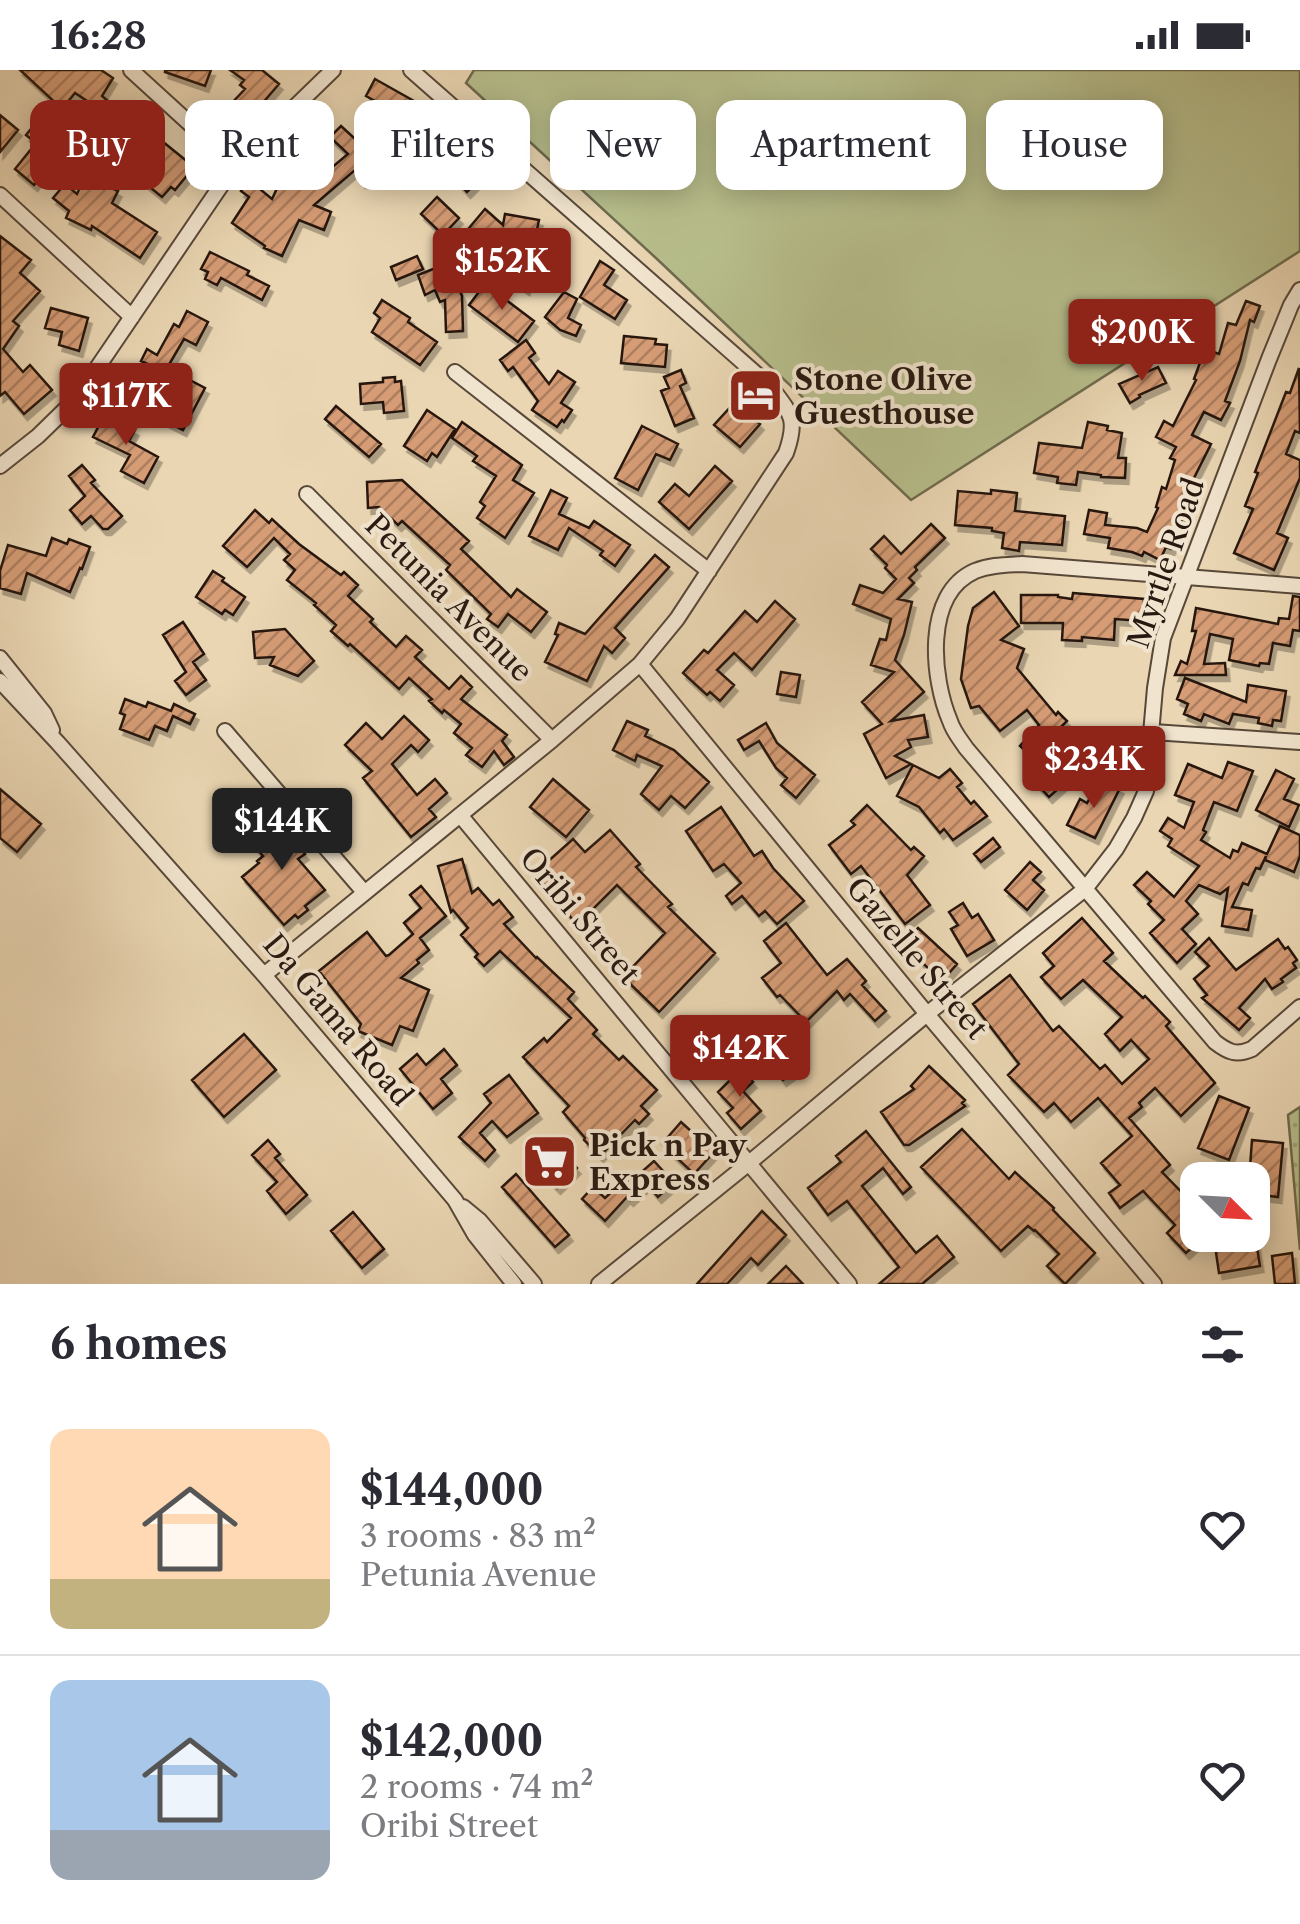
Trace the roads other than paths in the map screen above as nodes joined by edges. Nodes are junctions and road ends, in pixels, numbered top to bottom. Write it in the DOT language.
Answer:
graph roads {
  1 [pos="131,70"];
  2 [pos="333,70"];
  3 [pos="411,70"];
  4 [pos="302,100"];
  5 [pos="185,120"];
  6 [pos="219,190"];
  7 [pos="0,195"];
  8 [pos="1300,290"];
  9 [pos="132,318"];
  10 [pos="455,372"];
  11 [pos="0,466"];
  12 [pos="307,494"];
  13 [pos="708,571"];
  14 [pos="1185,576"];
  15 [pos="1300,586"];
  16 [pos="0,658"];
  17 [pos="640,664"];
  18 [pos="0,682"];
  19 [pos="225,731"];
  20 [pos="1153,732"];
  21 [pos="552,740"];
  22 [pos="58,742"];
  23 [pos="1300,742"];
  24 [pos="460,815"];
  25 [pos="1085,888"];
  26 [pos="364,892"];
  27 [pos="264,975"];
  28 [pos="1300,1007"];
  29 [pos="927,1014"];
  30 [pos="750,1163"];
  31 [pos="455,1200"];
  32 [pos="514,1284"];
  33 [pos="534,1284"];
  34 [pos="598,1284"];
  35 [pos="849,1284"];
  36 [pos="1154,1284"];
  1 -- 5 [label="street"];
  2 -- 4 [label="street"];
  3 -- 13 [label="street"];
  6 -- 9 [label="street"];
  7 -- 9 [label="street"];
  8 -- 14 [label="street, Myrtle Road"];
  9 -- 11 [label="street"];
  10 -- 13 [label="street"];
  12 -- 21 [label="street, Petunia Avenue"];
  13 -- 17 [label="street"];
  14 -- 15 [label="street"];
  14 -- 20 [label="street, Myrtle Road"];
  14 -- 25 [label="street"];
  16 -- 22 [label="street, Da Gama Road"];
  17 -- 21 [label="street"];
  17 -- 29 [label="street, Gazelle Street"];
  18 -- 22 [label="street, Da Gama Road"];
  19 -- 26 [label="street"];
  20 -- 23 [label="street"];
  20 -- 25 [label="street, Myrtle Road"];
  21 -- 24 [label="street"];
  22 -- 27 [label="street, Da Gama Road"];
  24 -- 26 [label="street"];
  24 -- 30 [label="street, Oribi Street"];
  25 -- 28 [label="street"];
  25 -- 29 [label="street, Myrtle Road"];
  26 -- 27 [label="street"];
  27 -- 31 [label="street, Da Gama Road"];
  29 -- 30 [label="street, Myrtle Road"];
  29 -- 36 [label="street, Gazelle Street"];
  30 -- 34 [label="street, Myrtle Road"];
  30 -- 35 [label="street, Oribi Street"];
  31 -- 32 [label="street, Da Gama Road"];
  31 -- 33 [label="street, Da Gama Road"];
}
